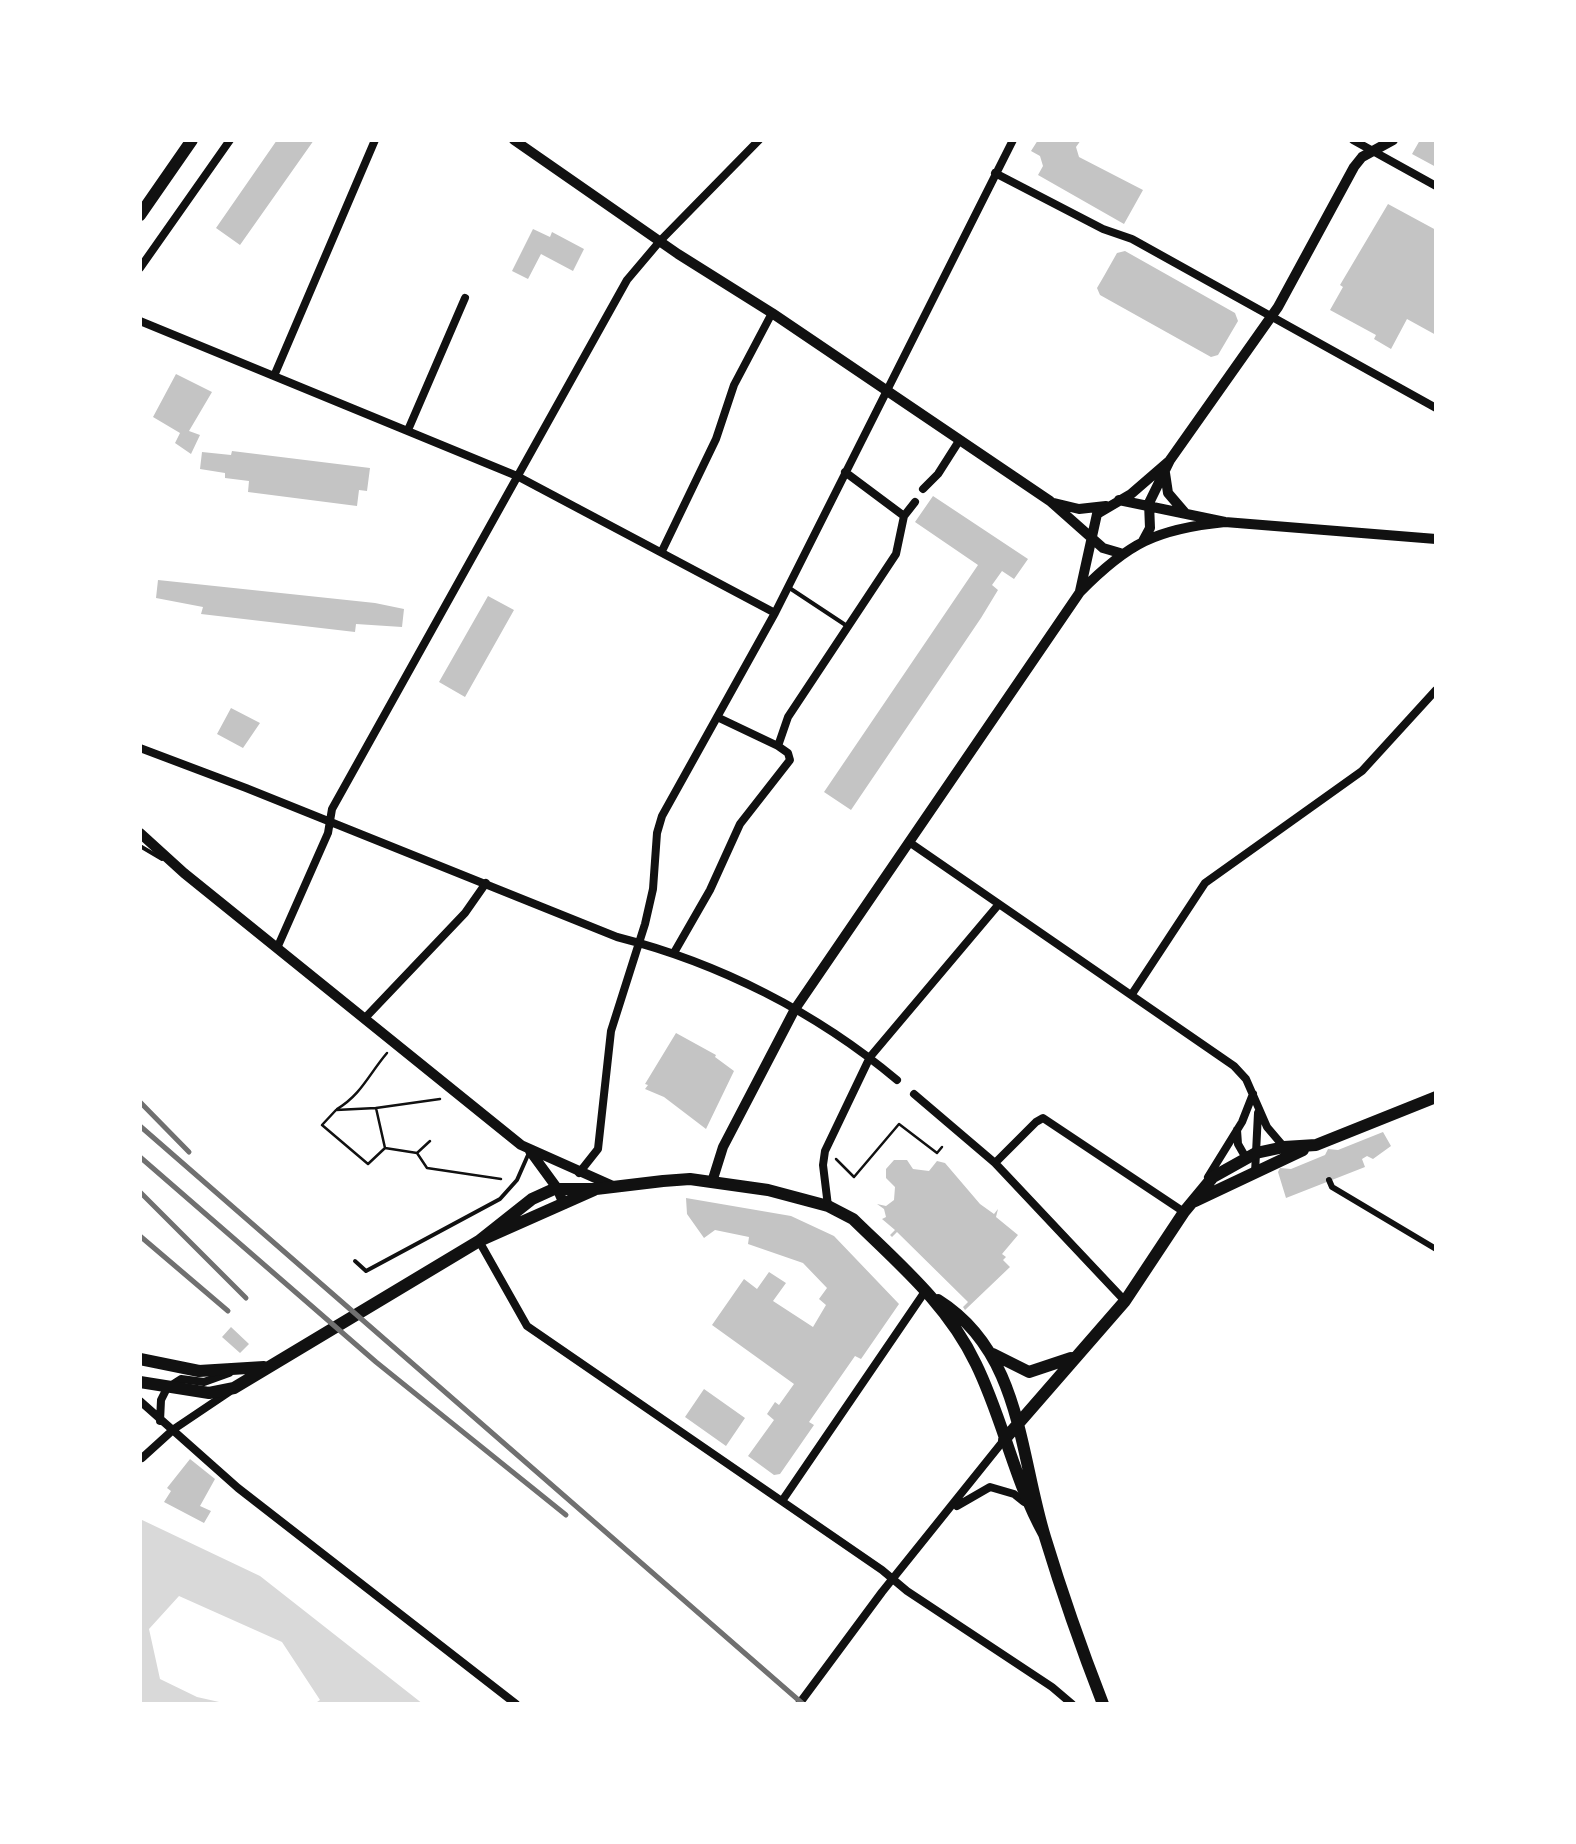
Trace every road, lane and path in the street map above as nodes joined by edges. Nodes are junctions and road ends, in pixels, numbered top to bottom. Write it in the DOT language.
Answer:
graph roads {
  1 [pos="192,140"];
  2 [pos="230,140"];
  3 [pos="375,140"];
  4 [pos="514,140"];
  5 [pos="760,140"];
  6 [pos="1013,140"];
  7 [pos="1353,140"];
  8 [pos="1393,140"];
  9 [pos="1373,151"];
  10 [pos="995,173"];
  11 [pos="1436,186"];
  12 [pos="140,215"];
  13 [pos="660,241"];
  14 [pos="140,268"];
  15 [pos="466,298"];
  16 [pos="772,313"];
  17 [pos="1270,317"];
  18 [pos="140,321"];
  19 [pos="274,376"];
  20 [pos="886,392"];
  21 [pos="1436,408"];
  22 [pos="408,430"];
  23 [pos="958,440"];
  24 [pos="1170,460"];
  25 [pos="845,472"];
  26 [pos="1165,472"];
  27 [pos="517,476"];
  28 [pos="923,489"];
  29 [pos="1119,500"];
  30 [pos="915,502"];
  31 [pos="1050,502"];
  32 [pos="1107,506"];
  33 [pos="1147,510"];
  34 [pos="1187,514"];
  35 [pos="904,516"];
  36 [pos="1225,522"];
  37 [pos="1095,537"];
  38 [pos="1436,539"];
  39 [pos="1142,542"];
  40 [pos="662,551"];
  41 [pos="1126,551"];
  42 [pos="788,587"];
  43 [pos="1080,592"];
  44 [pos="776,614"];
  45 [pos="847,626"];
  46 [pos="1436,690"];
  47 [pos="716,717"];
  48 [pos="778,746"];
  49 [pos="140,748"];
  50 [pos="329,823"];
  51 [pos="140,834"];
  52 [pos="908,842"];
  53 [pos="140,846"];
  54 [pos="181,870"];
  55 [pos="486,883"];
  56 [pos="999,904"];
  57 [pos="638,942"];
  58 [pos="278,946"];
  59 [pos="675,951"];
  60 [pos="1132,994"];
  61 [pos="794,1009"];
  62 [pos="366,1018"];
  63 [pos="388,1051"];
  64 [pos="870,1057"];
  65 [pos="898,1080"];
  66 [pos="914,1094"];
  67 [pos="1253,1094"];
  68 [pos="444,1096"];
  69 [pos="1436,1097"];
  70 [pos="376,1108"];
  71 [pos="336,1110"];
  72 [pos="1236,1130"];
  73 [pos="430,1141"];
  74 [pos="942,1147"];
  75 [pos="1284,1147"];
  76 [pos="385,1148"];
  77 [pos="1315,1149"];
  78 [pos="529,1151"];
  79 [pos="417,1153"];
  80 [pos="1250,1155"];
  81 [pos="835,1158"];
  82 [pos="995,1164"];
  83 [pos="580,1172"];
  84 [pos="1255,1173"];
  85 [pos="502,1179"];
  86 [pos="712,1182"];
  87 [pos="1330,1183"];
  88 [pos="614,1186"];
  89 [pos="1204,1186"];
  90 [pos="557,1188"];
  91 [pos="596,1189"];
  92 [pos="564,1204"];
  93 [pos="828,1206"];
  94 [pos="1188,1208"];
  95 [pos="479,1241"];
  96 [pos="1436,1249"];
  97 [pos="355,1261"];
  98 [pos="931,1295"];
  99 [pos="1125,1301"];
  100 [pos="991,1352"];
  101 [pos="1077,1356"];
  102 [pos="140,1358"];
  103 [pos="266,1367"];
  104 [pos="234,1371"];
  105 [pos="140,1382"];
  106 [pos="167,1388"];
  107 [pos="234,1388"];
  108 [pos="140,1401"];
  109 [pos="160,1421"];
  110 [pos="1017,1424"];
  111 [pos="174,1429"];
  112 [pos="1004,1440"];
  113 [pos="142,1458"];
  114 [pos="782,1502"];
  115 [pos="1029,1507"];
  116 [pos="949,1511"];
  117 [pos="1044,1534"];
  118 [pos="894,1578"];
  119 [pos="1072,1703"];
  120 [pos="516,1704"];
  121 [pos="798,1704"];
  122 [pos="1103,1704"];
  1 -- 12 [label="main road"];
  2 -- 14 [label="street"];
  3 -- 19 [label="street"];
  4 -- 13 [label="street"];
  5 -- 13 [label="street"];
  6 -- 10 [label="street"];
  7 -- 9 [label="street"];
  8 -- 9 [label="street"];
  9 -- 11 [label="street"];
  9 -- 17 [label="street"];
  10 -- 17 [label="street"];
  10 -- 20 [label="street"];
  13 -- 16 [label="street"];
  13 -- 27 [label="street"];
  15 -- 22 [label="street"];
  16 -- 20 [label="street"];
  16 -- 40 [label="street"];
  17 -- 21 [label="street"];
  17 -- 24 [label="street"];
  18 -- 19 [label="street"];
  19 -- 22 [label="street"];
  20 -- 23 [label="street"];
  20 -- 25 [label="street"];
  22 -- 27 [label="street"];
  23 -- 28 [label="street"];
  23 -- 31 [label="street"];
  24 -- 26 [label="street"];
  24 -- 29 [label="street"];
  25 -- 35 [label="street"];
  25 -- 42 [label="street"];
  26 -- 33 [label="street"];
  26 -- 34 [label="street"];
  27 -- 40 [label="street"];
  27 -- 50 [label="street"];
  29 -- 32 [label="street"];
  29 -- 33 [label="street"];
  30 -- 35 [label="street"];
  31 -- 32 [label="street"];
  31 -- 37 [label="street"];
  32 -- 37 [label="street"];
  33 -- 34 [label="street"];
  33 -- 39 [label="street"];
  34 -- 36 [label="street"];
  35 -- 45 [label="street"];
  36 -- 38 [label="street"];
  36 -- 39 [label="street"];
  37 -- 41 [label="street"];
  37 -- 43 [label="street"];
  39 -- 41 [label="street"];
  40 -- 44 [label="street"];
  41 -- 43 [label="street"];
  42 -- 44 [label="street"];
  42 -- 45 [label="lane"];
  43 -- 52 [label="street"];
  44 -- 47 [label="street"];
  45 -- 48 [label="street"];
  46 -- 60 [label="street"];
  47 -- 48 [label="street"];
  47 -- 57 [label="street"];
  48 -- 59 [label="street"];
  49 -- 50 [label="street"];
  50 -- 55 [label="street"];
  50 -- 58 [label="street"];
  51 -- 54 [label="street"];
  52 -- 56 [label="street"];
  52 -- 61 [label="street"];
  53 -- 54 [label="lane"];
  54 -- 58 [label="street"];
  55 -- 57 [label="street"];
  55 -- 62 [label="street"];
  56 -- 60 [label="street"];
  56 -- 64 [label="street"];
  57 -- 59 [label="street"];
  57 -- 83 [label="street"];
  58 -- 62 [label="street"];
  59 -- 61 [label="street"];
  60 -- 67 [label="street"];
  61 -- 64 [label="street"];
  61 -- 86 [label="street"];
  62 -- 78 [label="street"];
  63 -- 71 [label="path"];
  64 -- 65 [label="street"];
  64 -- 93 [label="street"];
  66 -- 82 [label="street"];
  67 -- 72 [label="street"];
  67 -- 75 [label="street"];
  67 -- 80 [label="street"];
  68 -- 70 [label="path"];
  69 -- 77 [label="main road"];
  70 -- 71 [label="path"];
  70 -- 76 [label="path"];
  71 -- 76 [label="path"];
  72 -- 80 [label="street"];
  72 -- 89 [label="street"];
  73 -- 79 [label="path"];
  74 -- 81 [label="path"];
  75 -- 77 [label="main road"];
  75 -- 80 [label="main road"];
  76 -- 79 [label="path"];
  77 -- 84 [label="main road"];
  78 -- 83 [label="street"];
  78 -- 90 [label="street"];
  78 -- 97 [label="lane"];
  79 -- 85 [label="path"];
  80 -- 84 [label="street"];
  80 -- 89 [label="main road"];
  82 -- 94 [label="street"];
  82 -- 99 [label="street"];
  83 -- 88 [label="street"];
  84 -- 94 [label="main road"];
  86 -- 88 [label="main road"];
  86 -- 93 [label="main road"];
  87 -- 96 [label="street"];
  88 -- 91 [label="main road"];
  89 -- 94 [label="main road"];
  90 -- 91 [label="main road"];
  90 -- 92 [label="street"];
  90 -- 95 [label="main road"];
  91 -- 92 [label="main road"];
  92 -- 95 [label="main road"];
  93 -- 98 [label="main road"];
  94 -- 99 [label="main road"];
  95 -- 103 [label="main road"];
  95 -- 114 [label="street"];
  98 -- 100 [label="main road"];
  98 -- 112 [label="main road"];
  98 -- 114 [label="street"];
  99 -- 101 [label="main road"];
  100 -- 101 [label="main road"];
  100 -- 110 [label="main road"];
  101 -- 110 [label="main road"];
  102 -- 104 [label="main road"];
  103 -- 104 [label="main road"];
  103 -- 107 [label="main road"];
  104 -- 106 [label="street"];
  105 -- 106 [label="main road"];
  106 -- 107 [label="main road"];
  106 -- 109 [label="street"];
  107 -- 111 [label="street"];
  108 -- 109 [label="street"];
  109 -- 111 [label="street"];
  110 -- 112 [label="main road"];
  110 -- 117 [label="main road"];
  111 -- 113 [label="street"];
  111 -- 120 [label="street"];
  112 -- 115 [label="main road"];
  112 -- 116 [label="street"];
  114 -- 118 [label="street"];
  115 -- 116 [label="street"];
  115 -- 117 [label="main road"];
  116 -- 118 [label="street"];
  117 -- 122 [label="main road"];
  118 -- 119 [label="street"];
  118 -- 121 [label="street"];
}
